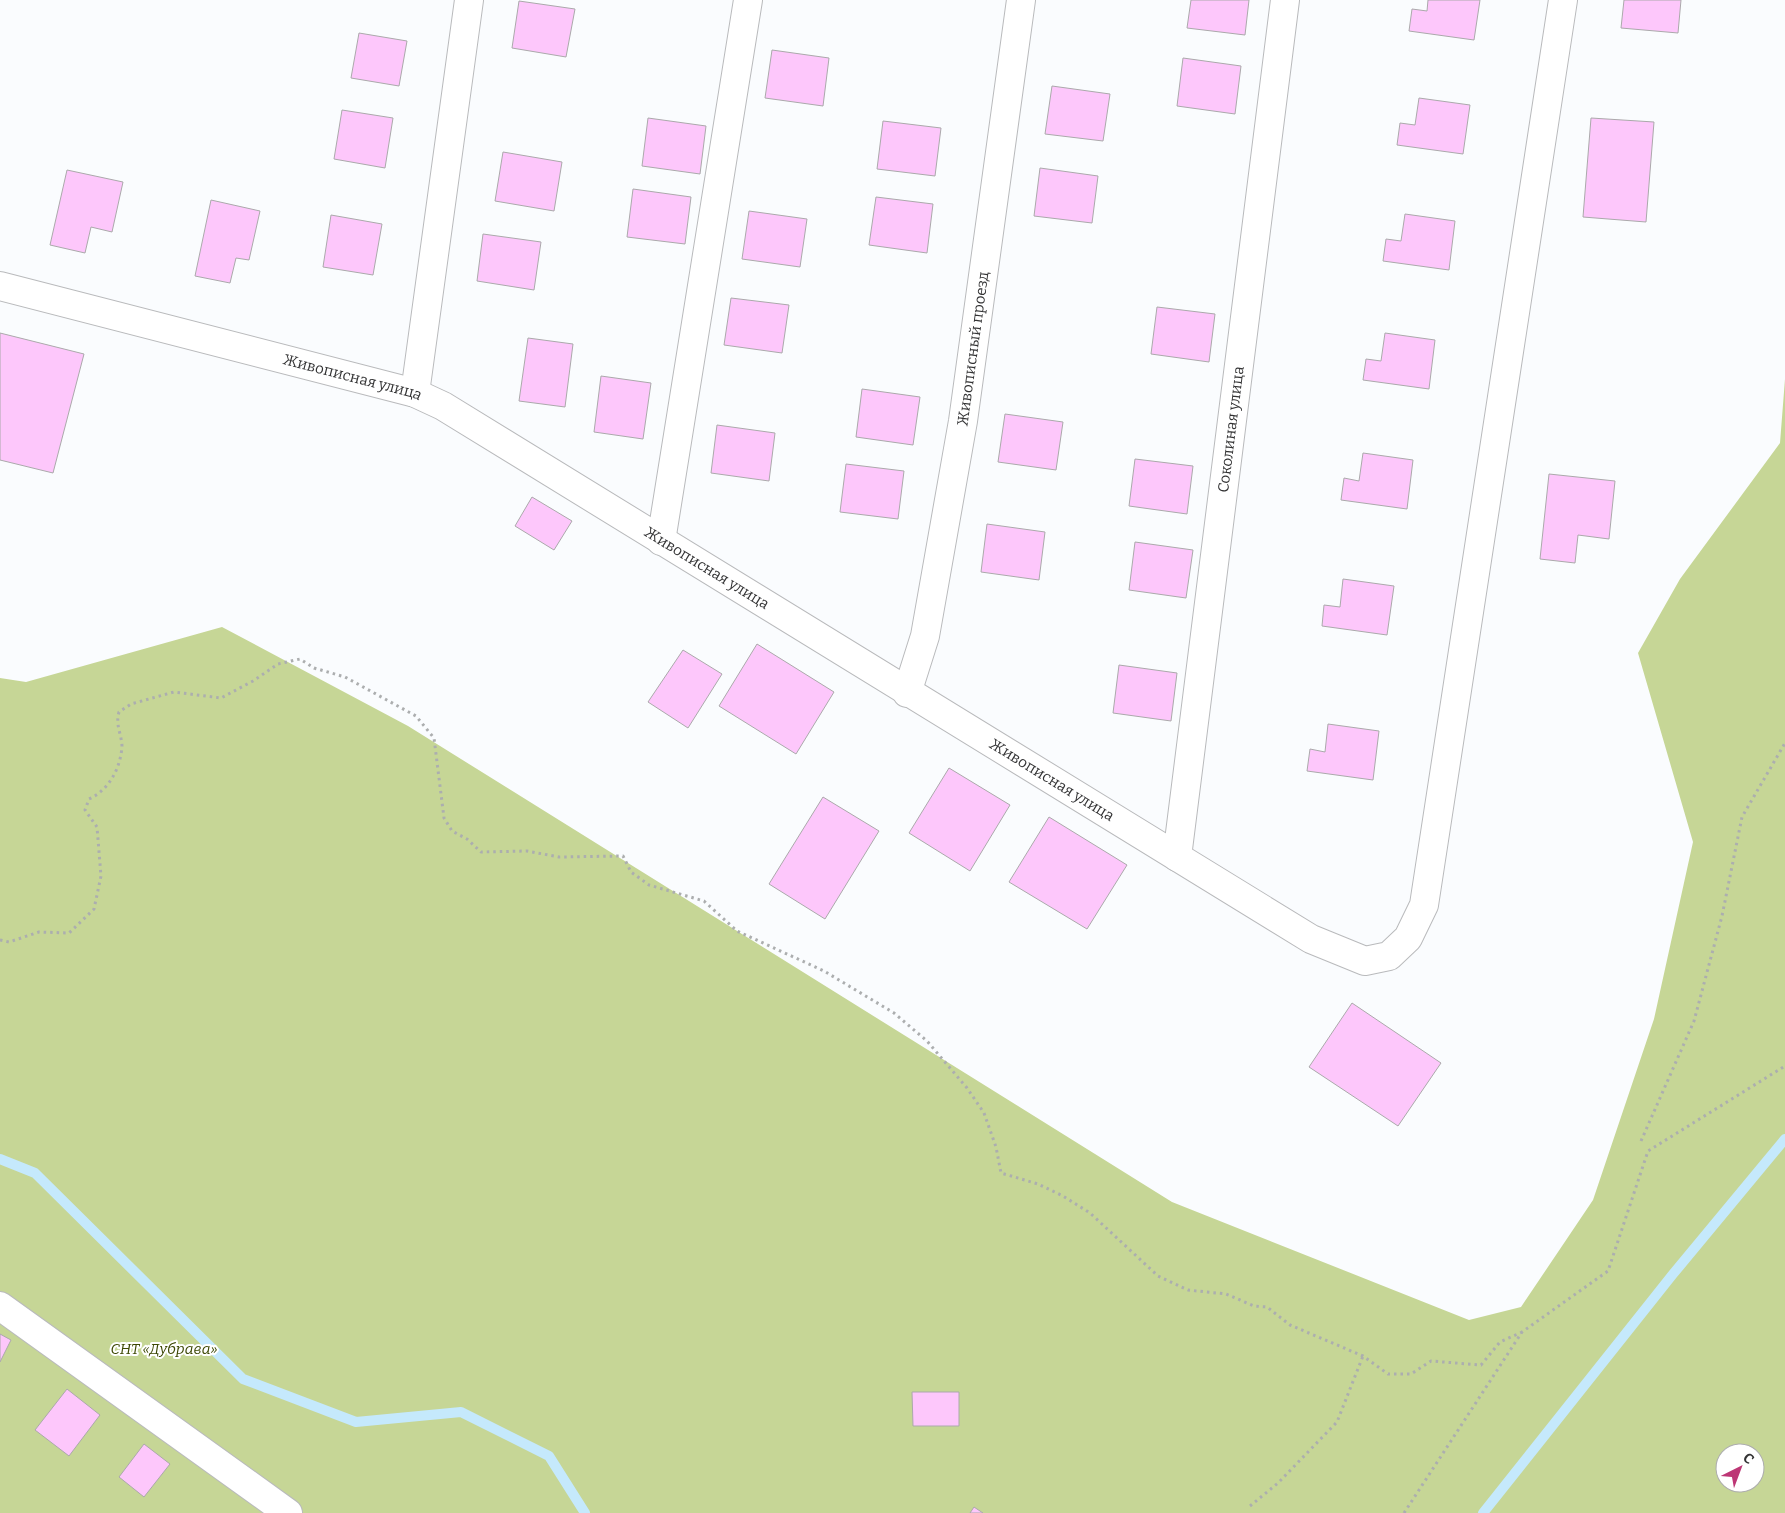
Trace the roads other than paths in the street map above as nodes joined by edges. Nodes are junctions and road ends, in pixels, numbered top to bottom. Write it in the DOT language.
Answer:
graph roads {
  1 [pos="468,0"];
  2 [pos="748,0"];
  3 [pos="1021,0"];
  4 [pos="1284,0"];
  5 [pos="1563,0"];
  6 [pos="0,286"];
  7 [pos="415,393"];
  8 [pos="661,541"];
  9 [pos="907,693"];
  10 [pos="1177,858"];
  11 [pos="0,1306"];
  12 [pos="288,1513"];
  1 -- 7 [label="street"];
  2 -- 8 [label="street"];
  3 -- 9 [label="street, Живописный проезд"];
  4 -- 10 [label="street, Соколиная улица"];
  5 -- 10 [label="street, Живописная улица"];
  6 -- 7 [label="street, Живописная улица"];
  7 -- 8 [label="street, Живописная улица"];
  8 -- 9 [label="street, Живописная улица"];
  9 -- 10 [label="street, Живописная улица"];
  11 -- 12 [label="street"];
}
